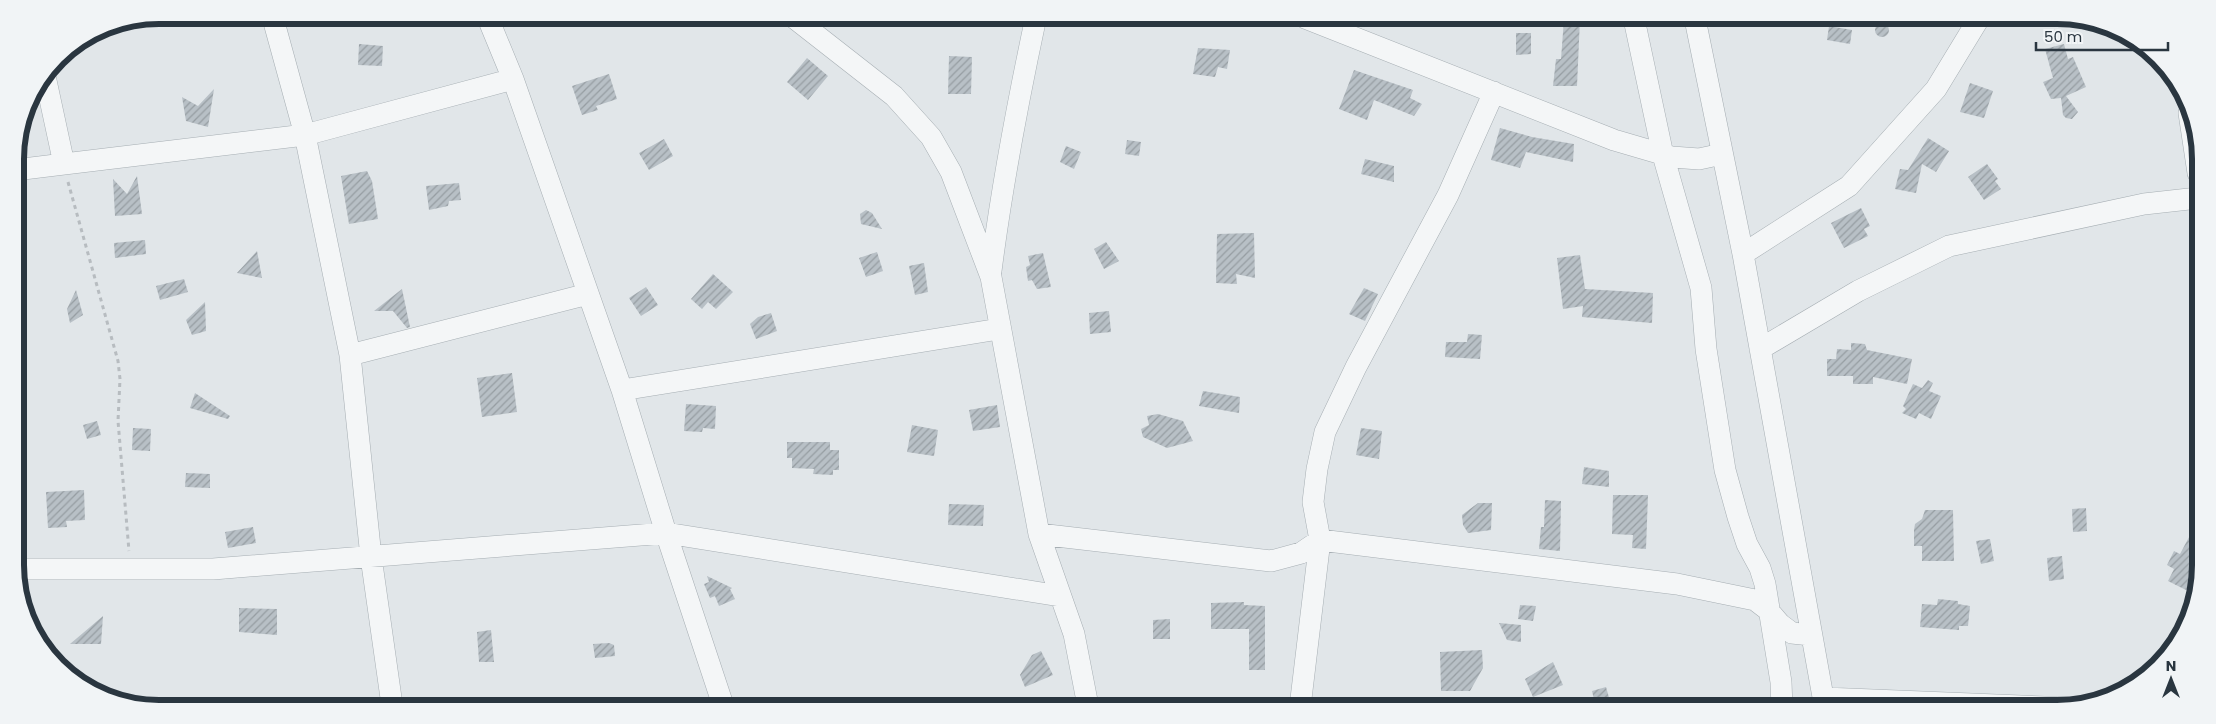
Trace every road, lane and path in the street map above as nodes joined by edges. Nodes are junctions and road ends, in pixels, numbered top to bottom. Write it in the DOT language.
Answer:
graph roads {
  1 [pos="274,24"];
  2 [pos="490,24"];
  3 [pos="802,24"];
  4 [pos="1035,24"];
  5 [pos="1320,24"];
  6 [pos="1635,24"];
  7 [pos="1696,24"];
  8 [pos="1976,24"];
  9 [pos="513,79"];
  10 [pos="47,84"];
  11 [pos="1494,92"];
  12 [pos="305,135"];
  13 [pos="1722,154"];
  14 [pos="1663,155"];
  15 [pos="64,164"];
  16 [pos="24,169"];
  17 [pos="2192,199"];
  18 [pos="1743,254"];
  19 [pos="991,277"];
  20 [pos="588,294"];
  21 [pos="999,329"];
  22 [pos="1760,348"];
  23 [pos="350,355"];
  24 [pos="622,390"];
  25 [pos="666,533"];
  26 [pos="1039,534"];
  27 [pos="1320,540"];
  28 [pos="371,557"];
  29 [pos="24,569"];
  30 [pos="130,570"];
  31 [pos="1060,596"];
  32 [pos="1768,610"];
  33 [pos="1811,635"];
  34 [pos="391,700"];
  35 [pos="721,700"];
  36 [pos="1087,700"];
  37 [pos="1301,700"];
  38 [pos="1782,700"];
  39 [pos="1823,700"];
  1 -- 12 [label="street"];
  2 -- 9 [label="street"];
  3 -- 19 [label="street"];
  4 -- 19 [label="street"];
  5 -- 11 [label="street"];
  6 -- 14 [label="street"];
  7 -- 13 [label="street"];
  8 -- 18 [label="street"];
  9 -- 12 [label="street"];
  9 -- 20 [label="street"];
  10 -- 15 [label="street"];
  11 -- 14 [label="street"];
  11 -- 27 [label="street"];
  12 -- 15 [label="street"];
  12 -- 23 [label="street"];
  13 -- 14 [label="street"];
  13 -- 18 [label="street"];
  14 -- 32 [label="street"];
  15 -- 16 [label="street"];
  15 -- 30 [label="path"];
  17 -- 22 [label="street"];
  18 -- 22 [label="street"];
  19 -- 21 [label="street"];
  20 -- 23 [label="street"];
  20 -- 24 [label="street"];
  21 -- 24 [label="street"];
  21 -- 26 [label="street"];
  22 -- 33 [label="street"];
  23 -- 28 [label="street"];
  24 -- 25 [label="street"];
  25 -- 28 [label="street"];
  25 -- 31 [label="street"];
  25 -- 35 [label="street"];
  26 -- 27 [label="street"];
  26 -- 31 [label="street"];
  27 -- 32 [label="street"];
  27 -- 37 [label="street"];
  28 -- 30 [label="street"];
  28 -- 34 [label="street"];
  29 -- 30 [label="street"];
  31 -- 36 [label="street"];
  32 -- 33 [label="street"];
  32 -- 38 [label="street"];
  33 -- 39 [label="street"];
}
